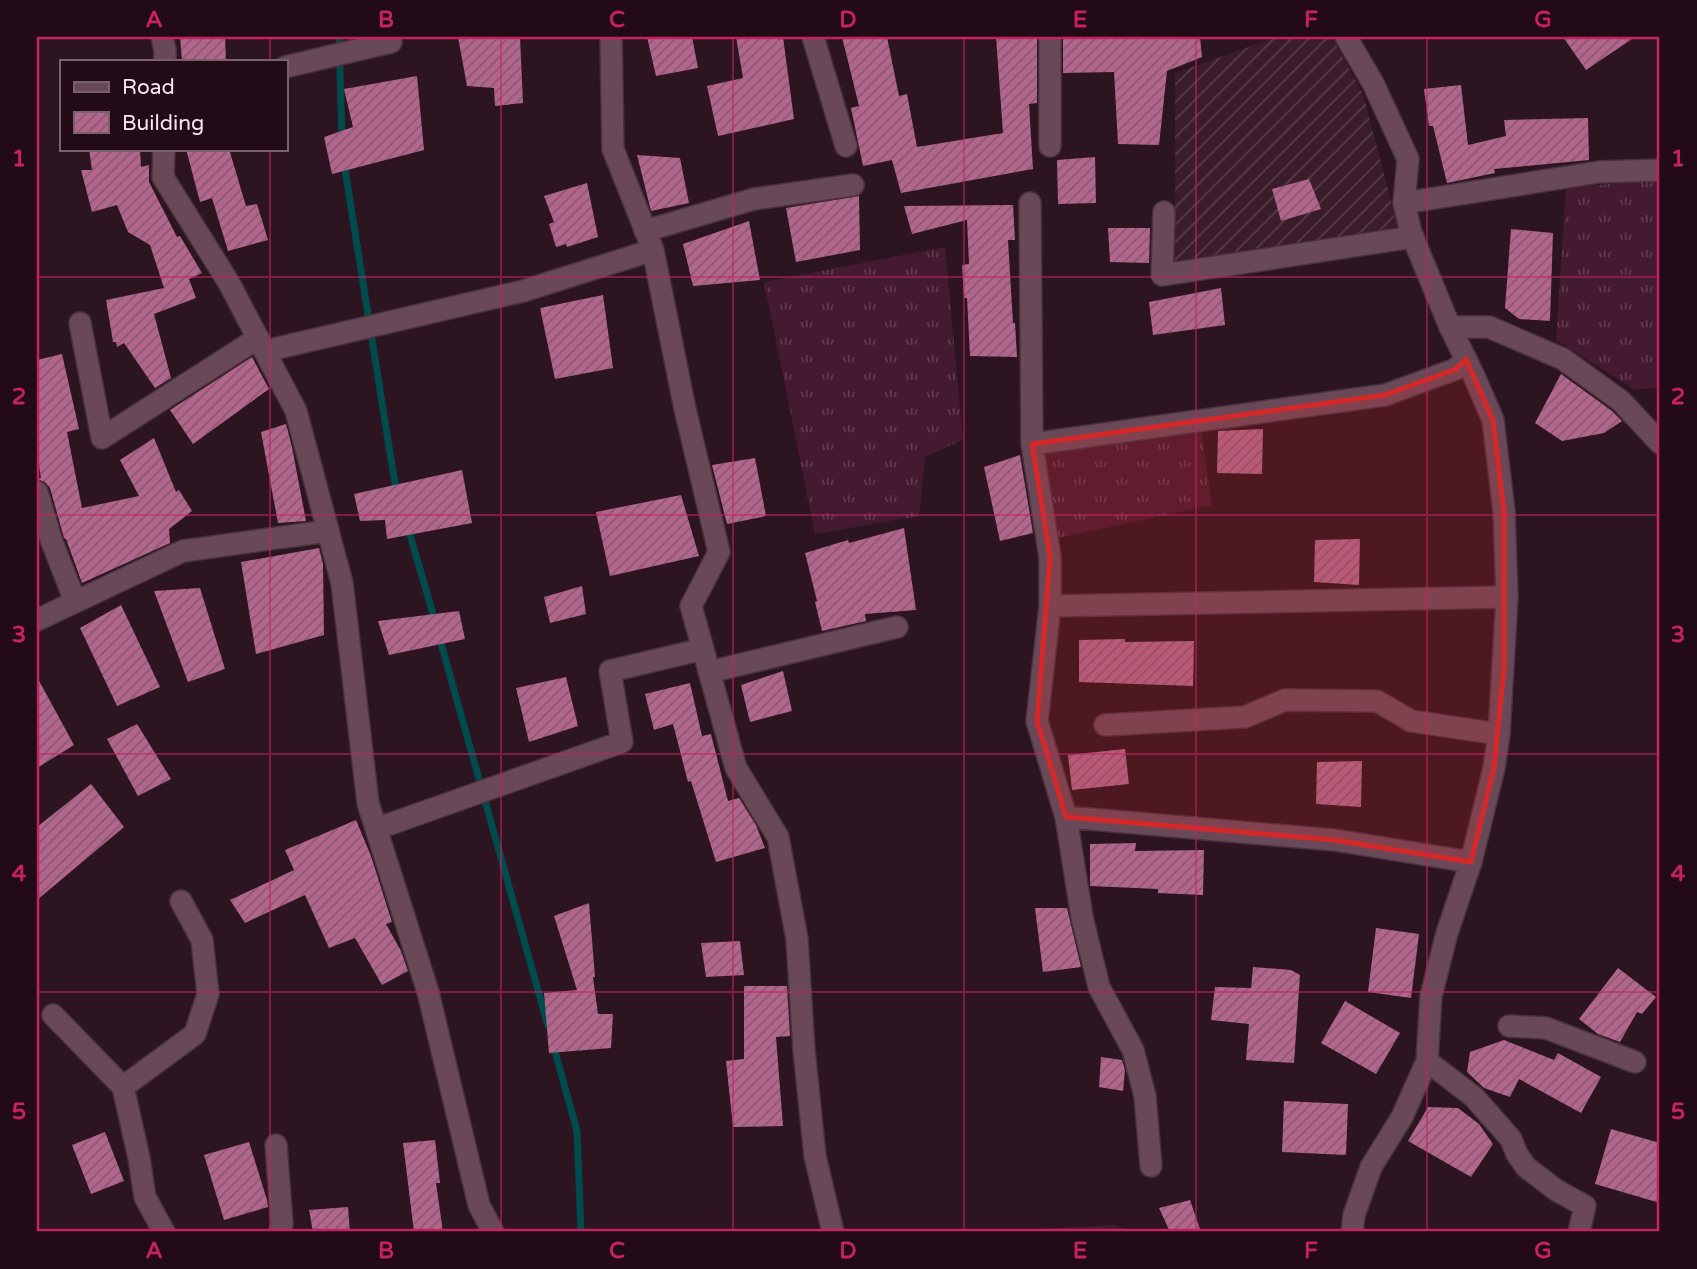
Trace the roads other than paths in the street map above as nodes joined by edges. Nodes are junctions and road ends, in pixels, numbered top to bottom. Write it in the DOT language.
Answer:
graph roads {
  1 [pos="162,37"];
  2 [pos="611,37"];
  3 [pos="813,37"];
  4 [pos="1050,37"];
  5 [pos="1346,37"];
  6 [pos="391,42"];
  7 [pos="165,60"];
  8 [pos="287,67"];
  9 [pos="846,146"];
  10 [pos="1050,146"];
  11 [pos="164,150"];
  12 [pos="1660,170"];
  13 [pos="853,185"];
  14 [pos="1404,203"];
  15 [pos="1030,204"];
  16 [pos="1164,212"];
  17 [pos="1413,237"];
  18 [pos="649,241"];
  19 [pos="80,323"];
  20 [pos="1450,327"];
  21 [pos="261,344"];
  22 [pos="1466,359"];
  23 [pos="1660,443"];
  24 [pos="1032,444"];
  25 [pos="37,492"];
  26 [pos="328,531"];
  27 [pos="1507,597"];
  28 [pos="75,601"];
  29 [pos="1050,606"];
  30 [pos="37,620"];
  31 [pos="897,627"];
  32 [pos="702,649"];
  33 [pos="709,671"];
  34 [pos="1105,725"];
  35 [pos="1499,734"];
  36 [pos="1066,817"];
  37 [pos="376,829"];
  38 [pos="1471,862"];
  39 [pos="181,901"];
  40 [pos="53,1015"];
  41 [pos="1509,1026"];
  42 [pos="1427,1061"];
  43 [pos="1635,1062"];
  44 [pos="124,1087"];
  45 [pos="276,1146"];
  46 [pos="1151,1166"];
  47 [pos="164,1232"];
  48 [pos="280,1232"];
  49 [pos="493,1232"];
  50 [pos="833,1232"];
  51 [pos="1352,1232"];
  52 [pos="1579,1232"];
  1 -- 7 [label="street"];
  2 -- 18 [label="street"];
  3 -- 9 [label="street"];
  4 -- 10 [label="street"];
  5 -- 14 [label="street"];
  6 -- 8 [label="street"];
  11 -- 21 [label="street"];
  12 -- 14 [label="street"];
  13 -- 18 [label="street"];
  14 -- 17 [label="street"];
  15 -- 24 [label="street"];
  16 -- 17 [label="street"];
  17 -- 20 [label="street"];
  18 -- 21 [label="street"];
  18 -- 32 [label="street"];
  19 -- 21 [label="street"];
  20 -- 22 [label="street"];
  20 -- 23 [label="street"];
  21 -- 26 [label="street"];
  22 -- 24 [label="street"];
  22 -- 27 [label="street"];
  24 -- 29 [label="street"];
  25 -- 28 [label="street"];
  26 -- 28 [label="street"];
  26 -- 37 [label="street"];
  27 -- 29 [label="street"];
  27 -- 35 [label="street"];
  28 -- 30 [label="street"];
  29 -- 36 [label="street"];
  31 -- 33 [label="street"];
  32 -- 33 [label="street"];
  32 -- 37 [label="street"];
  33 -- 50 [label="street"];
  34 -- 35 [label="street"];
  35 -- 38 [label="street"];
  36 -- 38 [label="street"];
  36 -- 46 [label="street"];
  37 -- 49 [label="street"];
  38 -- 42 [label="street"];
  39 -- 44 [label="street"];
  40 -- 44 [label="street"];
  41 -- 43 [label="street"];
  42 -- 51 [label="street"];
  42 -- 52 [label="street"];
  44 -- 47 [label="street"];
  45 -- 48 [label="street"];
}
